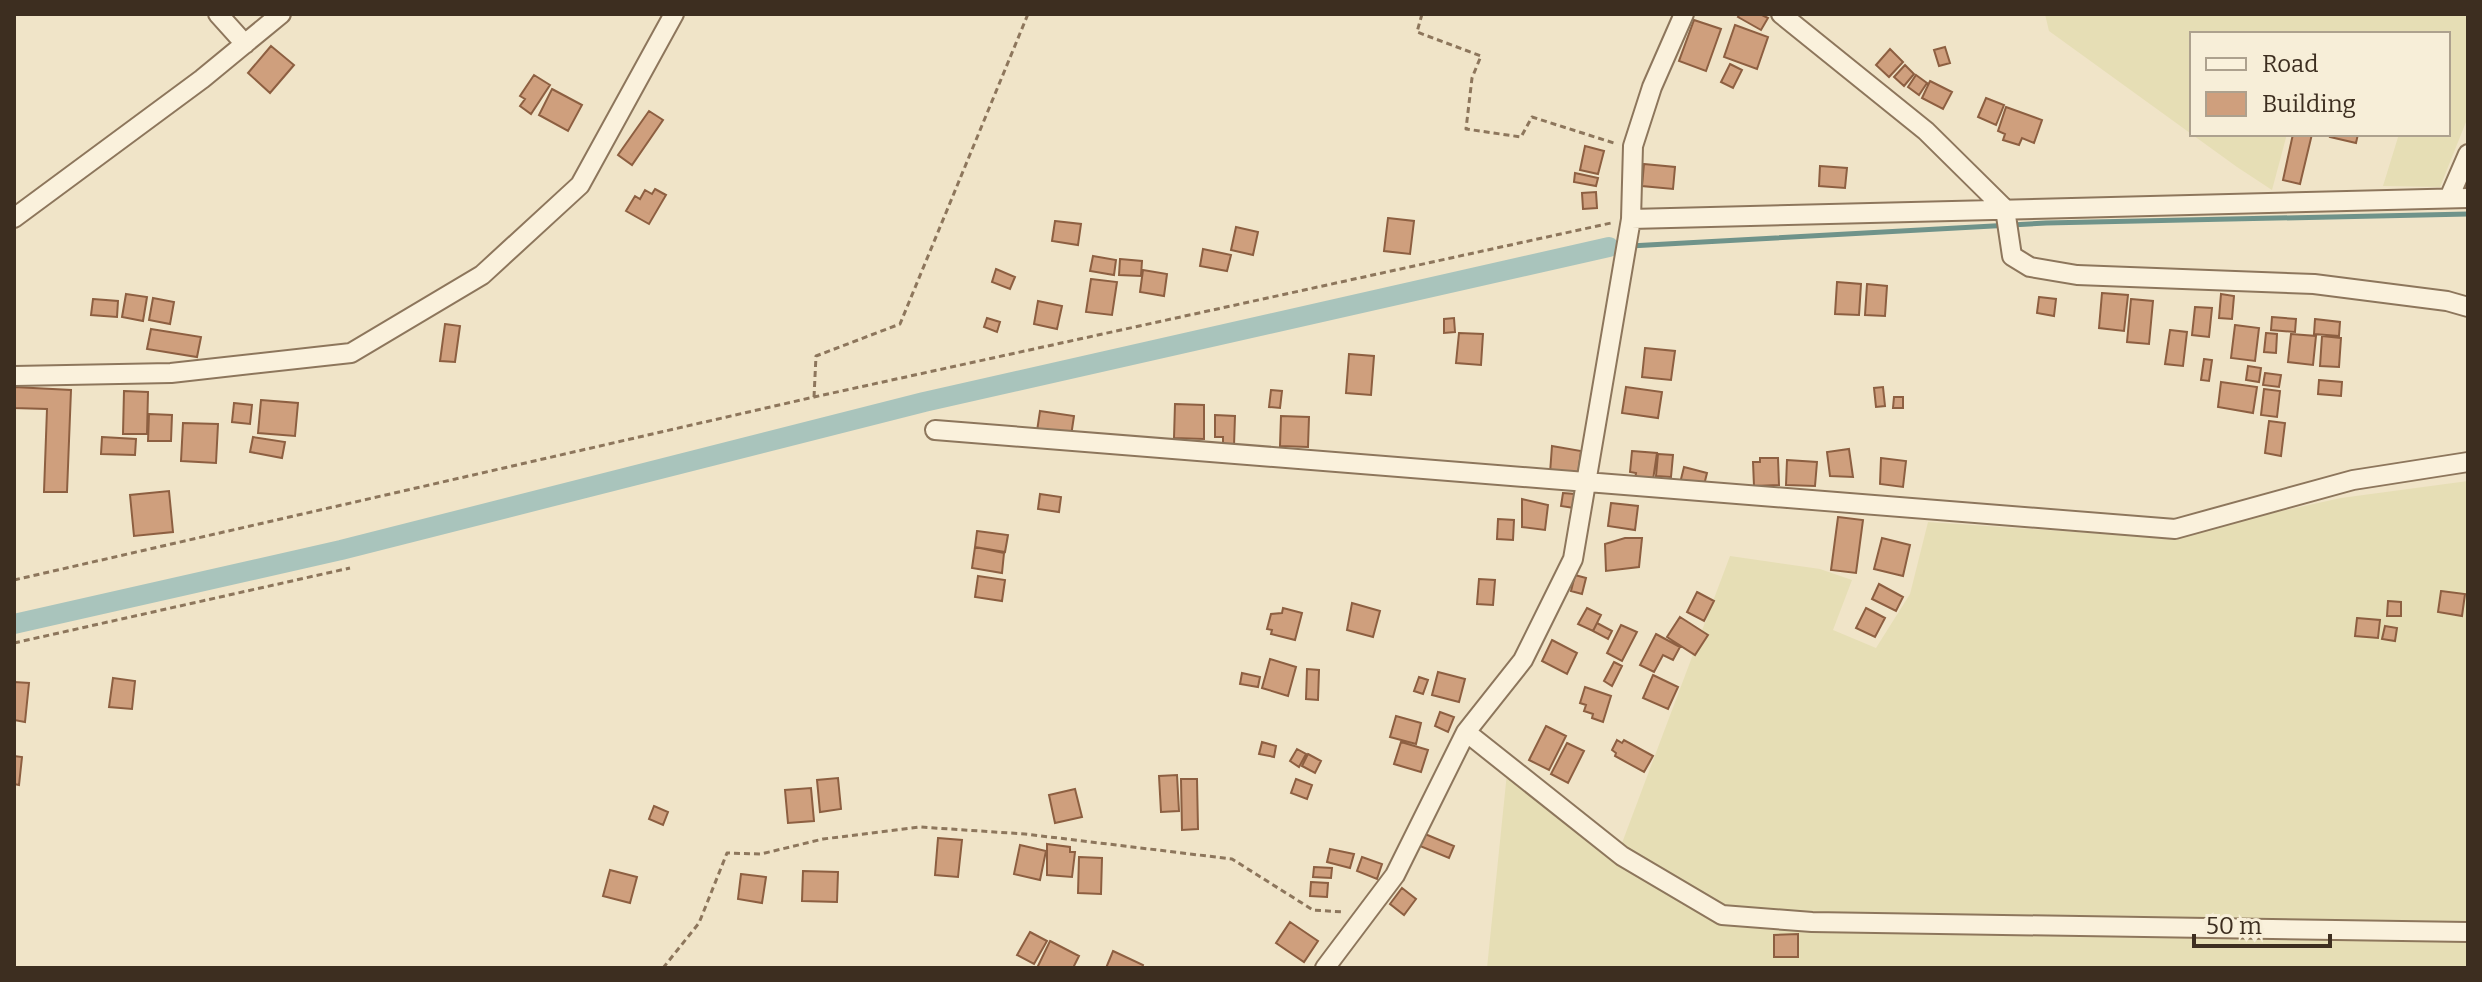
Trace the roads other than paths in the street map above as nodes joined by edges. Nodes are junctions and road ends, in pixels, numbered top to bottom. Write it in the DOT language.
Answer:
graph roads {
  1 [pos="218,14"];
  2 [pos="281,14"];
  3 [pos="674,14"];
  4 [pos="1684,14"];
  5 [pos="1781,14"];
  6 [pos="245,44"];
  7 [pos="2468,154"];
  8 [pos="2459,198"];
  9 [pos="14,218"];
  10 [pos="1631,219"];
  11 [pos="2006,220"];
  12 [pos="2468,307"];
  13 [pos="14,376"];
  14 [pos="935,430"];
  15 [pos="2468,462"];
  16 [pos="1587,483"];
  17 [pos="1466,732"];
  18 [pos="2468,932"];
  19 [pos="1325,968"];
  1 -- 6 [label="street"];
  2 -- 6 [label="street"];
  3 -- 13 [label="street"];
  4 -- 10 [label="street"];
  5 -- 11 [label="street"];
  6 -- 9 [label="street"];
  7 -- 8 [label="street"];
  8 -- 11 [label="street"];
  10 -- 11 [label="street"];
  10 -- 16 [label="street"];
  11 -- 12 [label="street"];
  14 -- 16 [label="street"];
  15 -- 16 [label="street"];
  16 -- 17 [label="street"];
  17 -- 18 [label="street"];
  17 -- 19 [label="street"];
}
